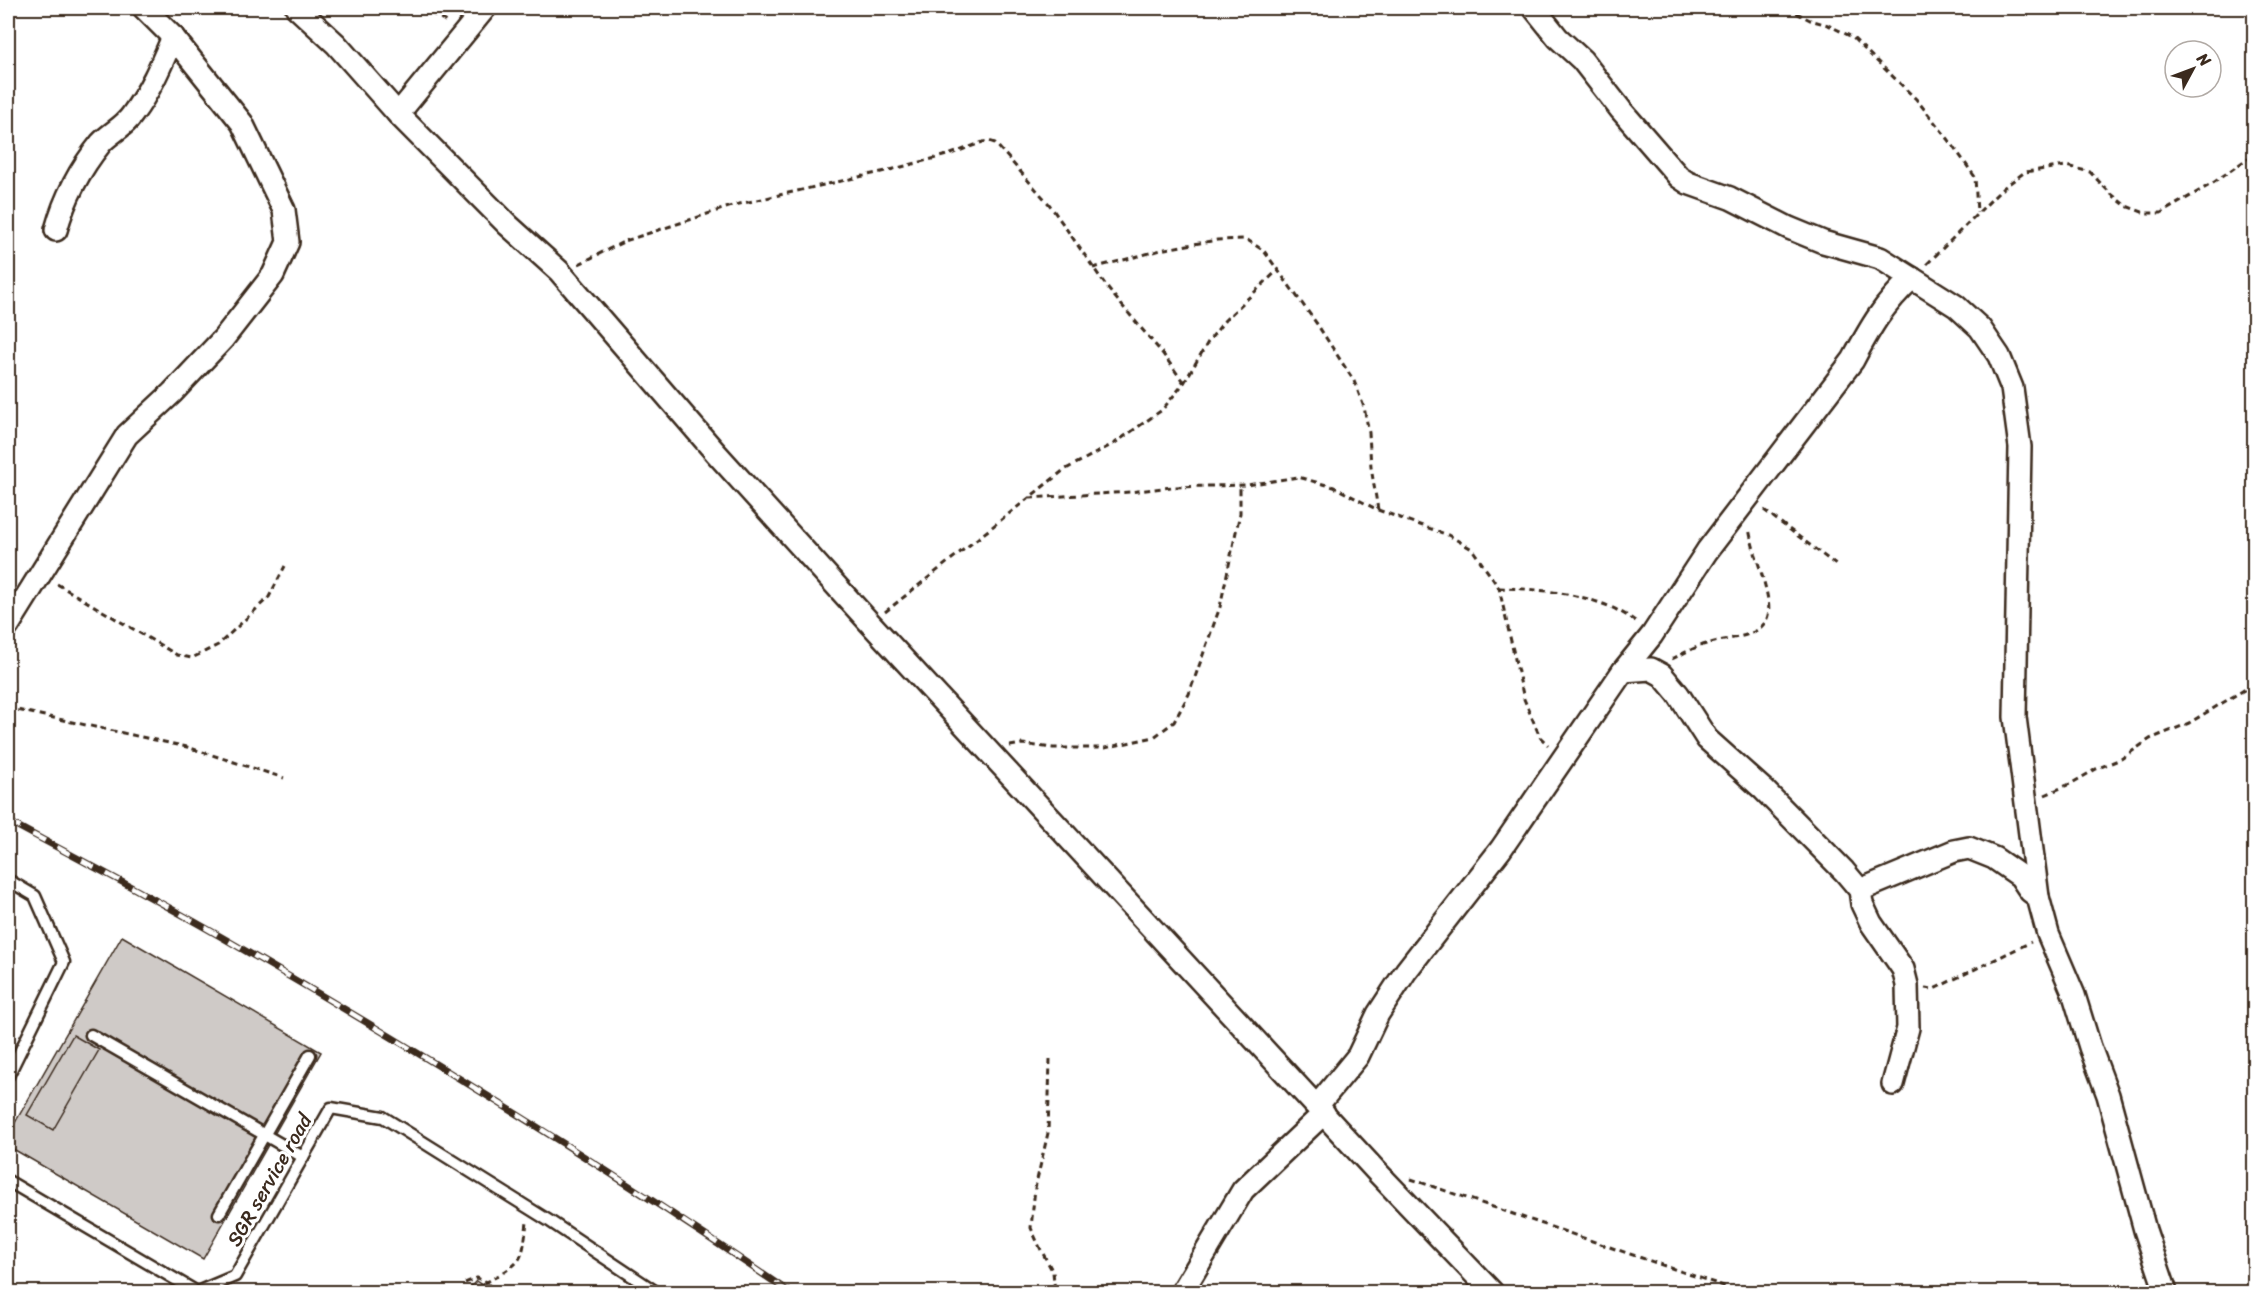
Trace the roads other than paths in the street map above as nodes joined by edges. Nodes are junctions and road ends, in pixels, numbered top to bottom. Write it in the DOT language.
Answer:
graph roads {
  1 [pos="144,8"];
  2 [pos="297,8"];
  3 [pos="485,8"];
  4 [pos="1534,8"];
  5 [pos="173,37"];
  6 [pos="398,114"];
  7 [pos="56,230"];
  8 [pos="1912,278"];
  9 [pos="8,626"];
  10 [pos="1623,671"];
  11 [pos="8,880"];
  12 [pos="1860,890"];
  13 [pos="2038,897"];
  14 [pos="91,1035"];
  15 [pos="310,1055"];
  16 [pos="8,1076"];
  17 [pos="1893,1084"];
  18 [pos="1321,1109"];
  19 [pos="265,1135"];
  20 [pos="303,1157"];
  21 [pos="8,1181"];
  22 [pos="219,1214"];
  23 [pos="656,1293"];
  24 [pos="1182,1293"];
  25 [pos="1492,1293"];
  26 [pos="2166,1293"];
  1 -- 5 [label="street"];
  2 -- 6 [label="street"];
  3 -- 6 [label="street"];
  4 -- 8 [label="street"];
  5 -- 7 [label="street"];
  5 -- 9 [label="street"];
  6 -- 18 [label="street"];
  8 -- 10 [label="street"];
  8 -- 13 [label="street"];
  10 -- 12 [label="street"];
  10 -- 18 [label="street"];
  11 -- 16 [label="lane"];
  12 -- 13 [label="street"];
  12 -- 17 [label="street"];
  13 -- 26 [label="street"];
  14 -- 19 [label="lane"];
  15 -- 19 [label="lane"];
  18 -- 24 [label="street"];
  18 -- 25 [label="street"];
  19 -- 20 [label="lane"];
  19 -- 22 [label="lane"];
  20 -- 21 [label="lane, SGR service road"];
  20 -- 23 [label="lane, SGR service road"];
}
